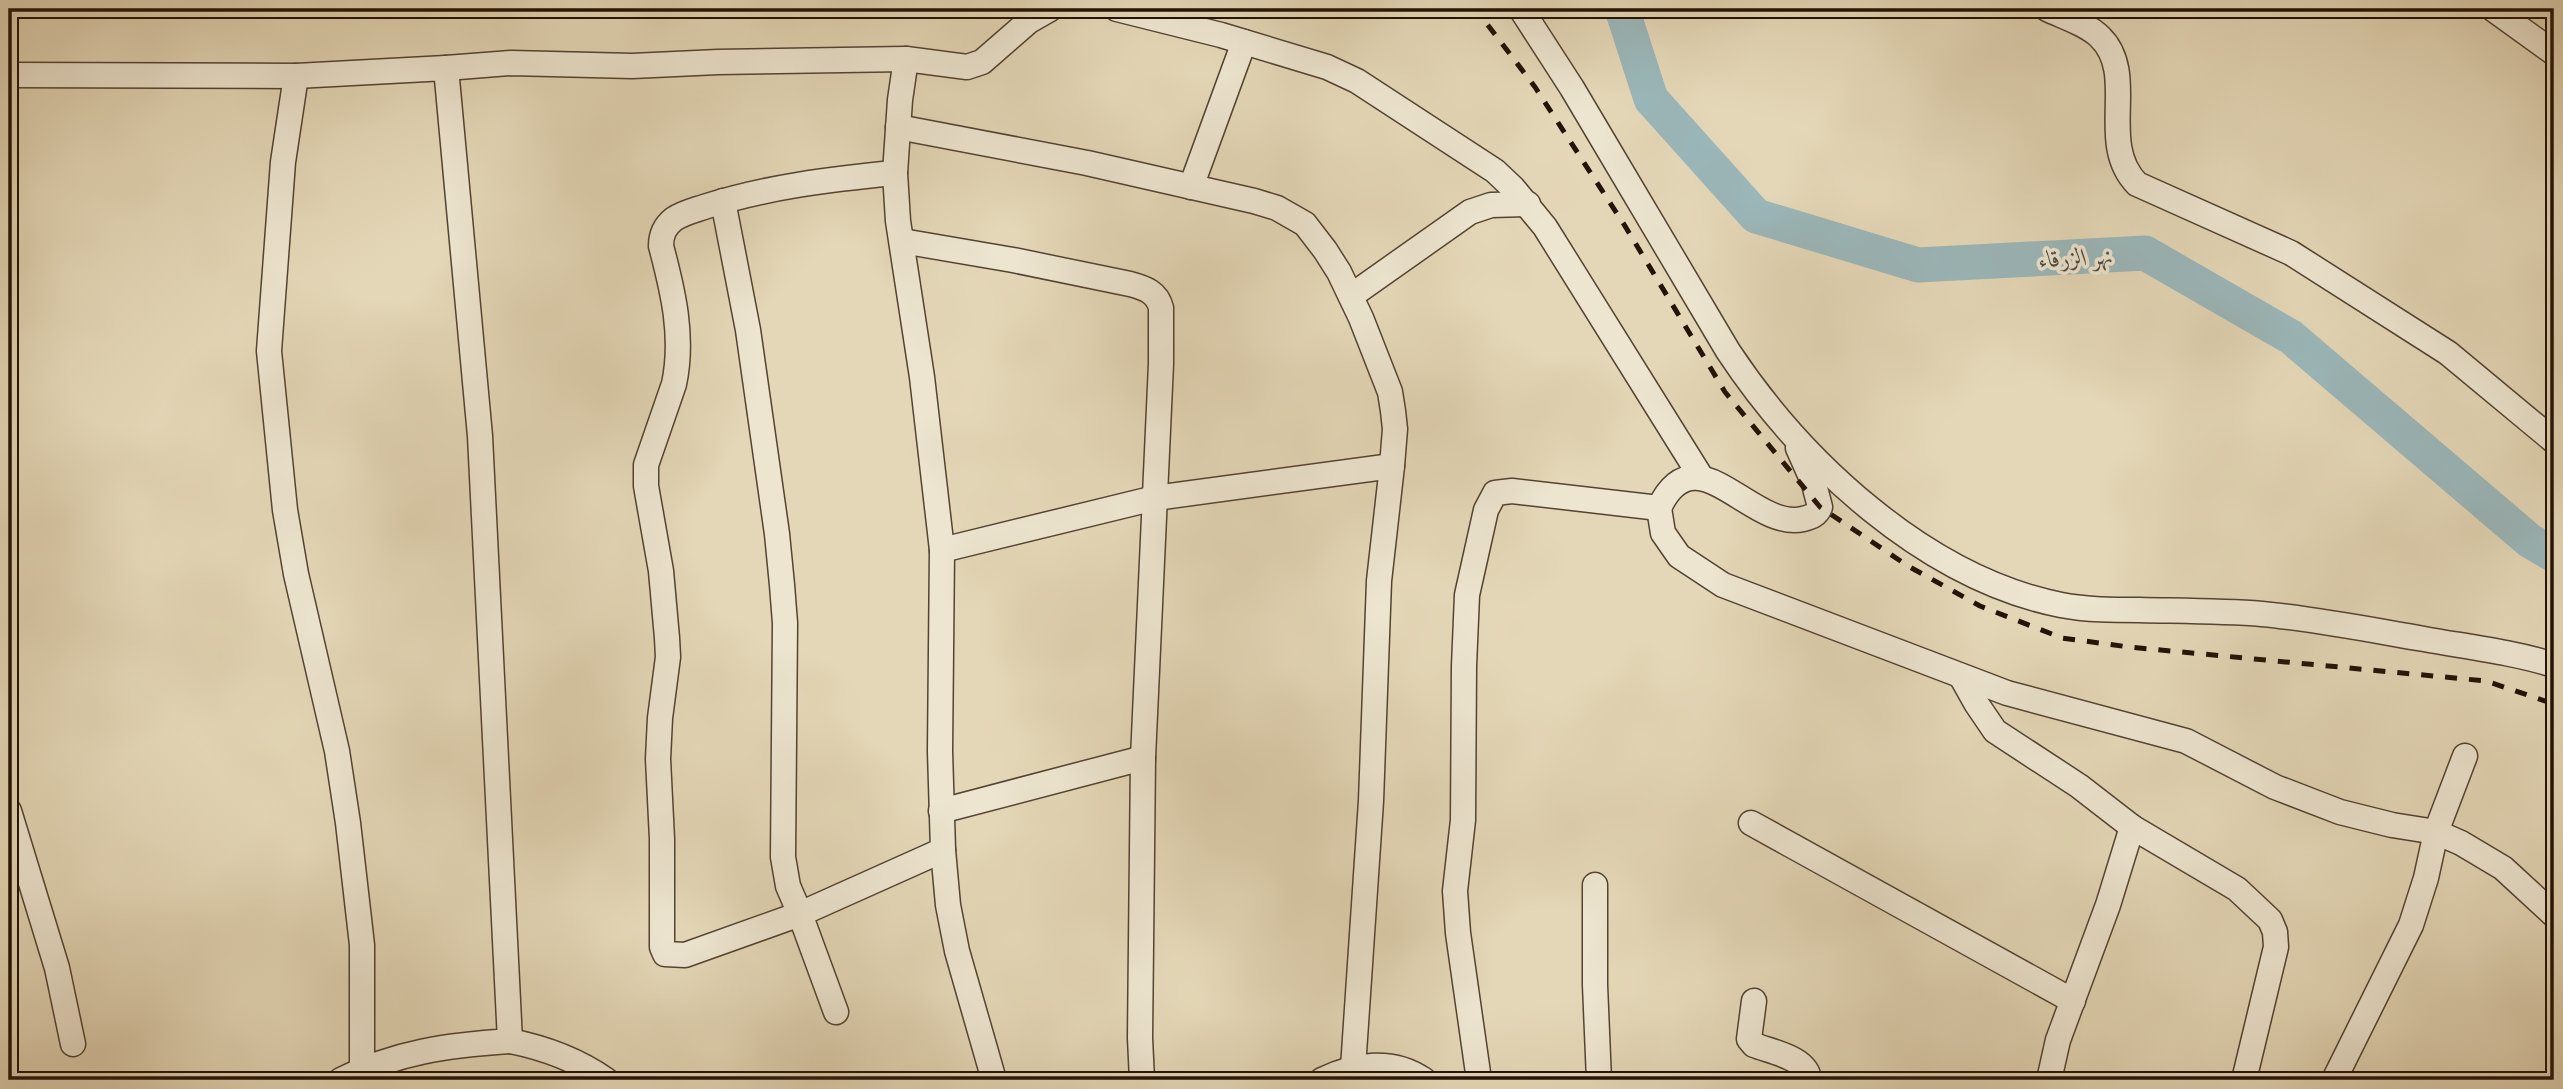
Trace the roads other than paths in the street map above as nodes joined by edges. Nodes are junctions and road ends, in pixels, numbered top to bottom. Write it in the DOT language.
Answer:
graph roads {
  1 [pos="1050,9"];
  2 [pos="1117,9"];
  3 [pos="1521,9"];
  4 [pos="2047,9"];
  5 [pos="2493,9"];
  6 [pos="1244,42"];
  7 [pos="2554,53"];
  8 [pos="906,59"];
  9 [pos="446,68"];
  10 [pos="9,75"];
  11 [pos="296,76"];
  12 [pos="898,127"];
  13 [pos="895,173"];
  14 [pos="1191,187"];
  15 [pos="723,201"];
  16 [pos="1528,204"];
  17 [pos="902,241"];
  18 [pos="1352,296"];
  19 [pos="1791,431"];
  20 [pos="2554,441"];
  21 [pos="1392,466"];
  22 [pos="1701,478"];
  23 [pos="1155,498"];
  24 [pos="1659,508"];
  25 [pos="942,550"];
  26 [pos="2554,665"];
  27 [pos="1962,678"];
  28 [pos="2465,756"];
  29 [pos="1143,758"];
  30 [pos="9,811"];
  31 [pos="941,811"];
  32 [pos="1751,823"];
  33 [pos="2132,827"];
  34 [pos="2436,832"];
  35 [pos="943,849"];
  36 [pos="1595,885"];
  37 [pos="800,914"];
  38 [pos="2554,915"];
  39 [pos="1754,1001"];
  40 [pos="2073,1001"];
  41 [pos="836,1012"];
  42 [pos="510,1041"];
  43 [pos="73,1044"];
  44 [pos="1353,1068"];
  45 [pos="352,1075"];
  46 [pos="606,1080"];
  47 [pos="994,1080"];
  48 [pos="1142,1080"];
  49 [pos="1322,1080"];
  50 [pos="1423,1080"];
  51 [pos="1479,1080"];
  52 [pos="1599,1080"];
  53 [pos="1809,1080"];
  54 [pos="2049,1080"];
  55 [pos="2244,1080"];
  56 [pos="2334,1080"];
  1 -- 8 [label="street"];
  2 -- 6 [label="street"];
  3 -- 19 [label="street"];
  4 -- 20 [label="street"];
  5 -- 7 [label="street"];
  6 -- 14 [label="street"];
  6 -- 16 [label="street"];
  8 -- 9 [label="street"];
  8 -- 12 [label="street"];
  9 -- 11 [label="street"];
  9 -- 42 [label="street"];
  10 -- 11 [label="street"];
  11 -- 45 [label="street"];
  12 -- 13 [label="street"];
  12 -- 14 [label="street"];
  13 -- 15 [label="street"];
  13 -- 17 [label="street"];
  14 -- 18 [label="street"];
  15 -- 37 [label="street"];
  15 -- 37 [label="street"];
  16 -- 18 [label="street"];
  16 -- 22 [label="street"];
  17 -- 23 [label="street"];
  17 -- 25 [label="street"];
  18 -- 21 [label="street"];
  19 -- 22 [label="street"];
  19 -- 26 [label="street"];
  21 -- 23 [label="street"];
  21 -- 44 [label="street"];
  22 -- 24 [label="street"];
  23 -- 25 [label="street"];
  23 -- 29 [label="street"];
  24 -- 27 [label="street"];
  24 -- 51 [label="street"];
  25 -- 31 [label="street"];
  27 -- 33 [label="street"];
  27 -- 34 [label="street"];
  28 -- 34 [label="street"];
  29 -- 31 [label="street"];
  29 -- 48 [label="street"];
  30 -- 43 [label="street"];
  31 -- 35 [label="street"];
  32 -- 40 [label="street"];
  33 -- 40 [label="street"];
  33 -- 55 [label="street"];
  34 -- 38 [label="street"];
  34 -- 56 [label="street"];
  35 -- 37 [label="street"];
  35 -- 47 [label="street"];
  36 -- 52 [label="street"];
  37 -- 41 [label="street"];
  39 -- 53 [label="street"];
  40 -- 54 [label="street"];
  42 -- 45 [label="street"];
  42 -- 46 [label="street"];
  44 -- 49 [label="street"];
  44 -- 50 [label="street"];
}
